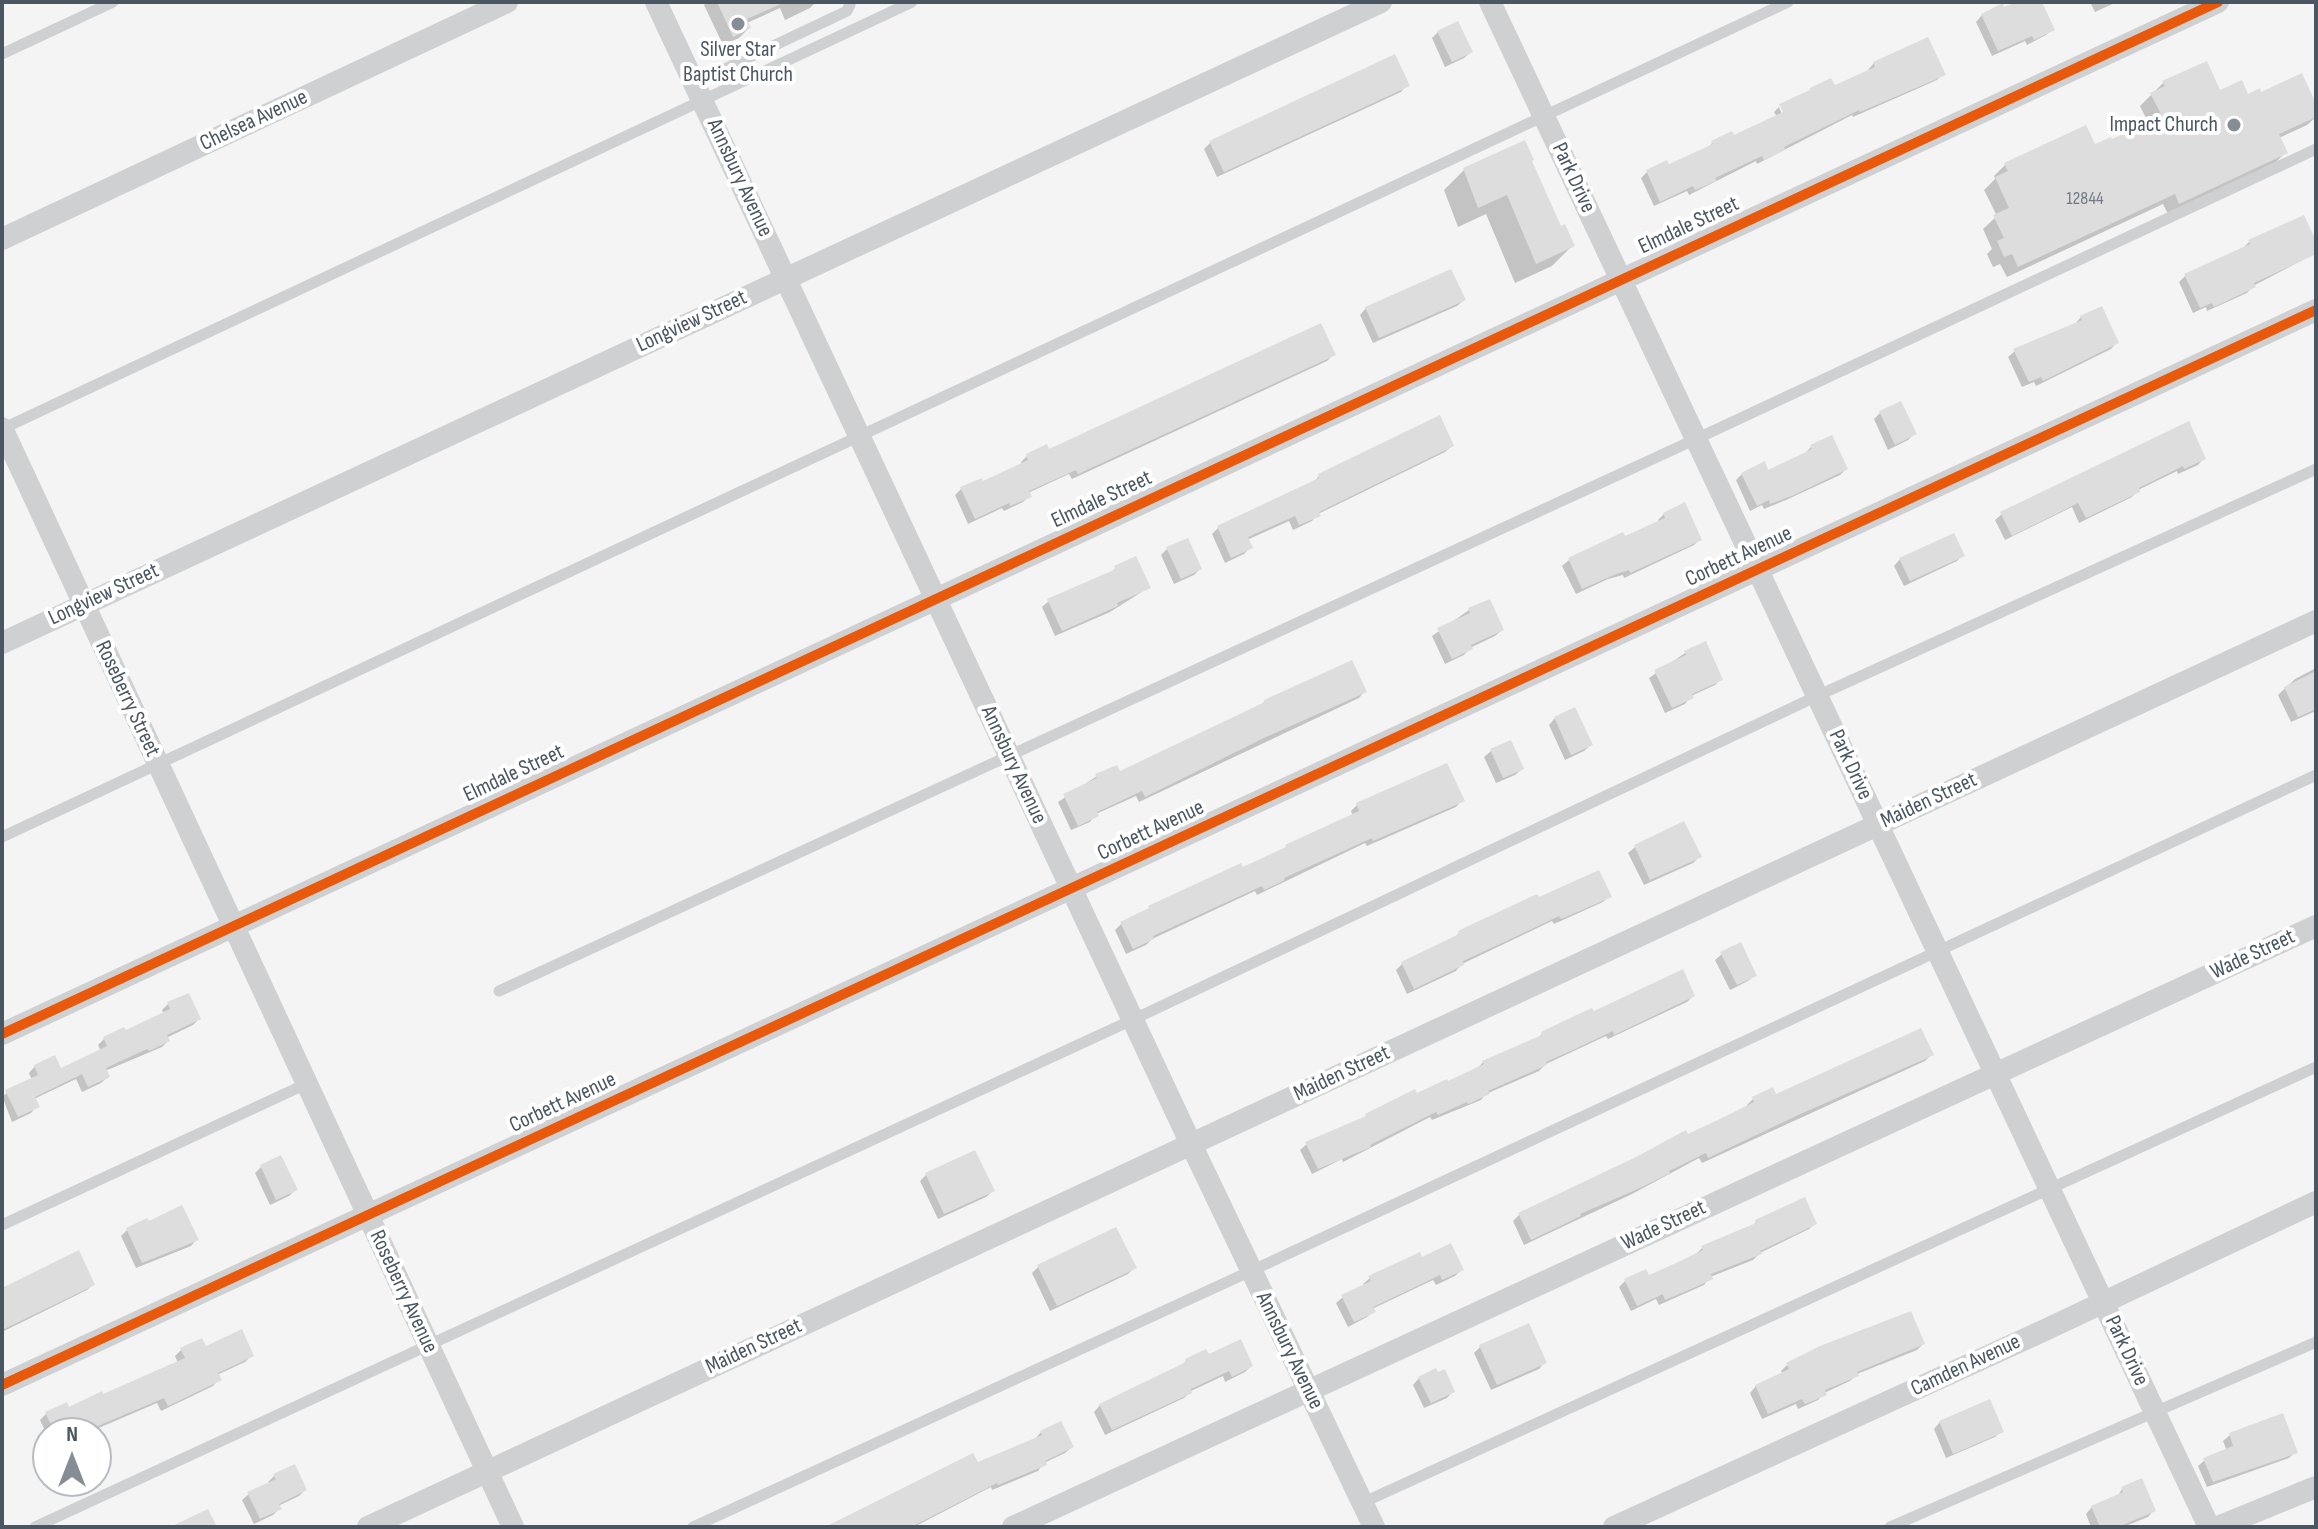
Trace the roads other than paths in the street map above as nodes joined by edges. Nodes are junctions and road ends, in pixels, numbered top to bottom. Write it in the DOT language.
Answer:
graph roads {
  1 [pos="113,2"];
  2 [pos="507,2"];
  3 [pos="656,2"];
  4 [pos="848,2"];
  5 [pos="912,2"];
  6 [pos="1381,2"];
  7 [pos="1490,2"];
  8 [pos="1788,2"];
  9 [pos="2218,2"];
  10 [pos="2,54"];
  11 [pos="699,92"];
  12 [pos="1543,115"];
  13 [pos="2316,149"];
  14 [pos="2,239"];
  15 [pos="785,278"];
  16 [pos="1621,280"];
  17 [pos="2316,310"];
  18 [pos="2,428"];
  19 [pos="860,438"];
  20 [pos="1696,439"];
  21 [pos="2316,469"];
  22 [pos="1758,570"];
  23 [pos="935,600"];
  24 [pos="84,605"];
  25 [pos="2316,621"];
  26 [pos="2,643"];
  27 [pos="1817,696"];
  28 [pos="1009,757"];
  29 [pos="157,763"];
  30 [pos="2316,775"];
  31 [pos="1878,825"];
  32 [pos="2,837"];
  33 [pos="1072,890"];
  34 [pos="2316,926"];
  35 [pos="232,927"];
  36 [pos="1937,950"];
  37 [pos="499,991"];
  38 [pos="1132,1020"];
  39 [pos="2,1034"];
  40 [pos="2316,1067"];
  41 [pos="1996,1074"];
  42 [pos="306,1084"];
  43 [pos="1191,1144"];
  44 [pos="2050,1188"];
  45 [pos="2316,1202"];
  46 [pos="367,1215"];
  47 [pos="2,1225"];
  48 [pos="1251,1271"];
  49 [pos="2103,1302"];
  50 [pos="2316,1342"];
  51 [pos="427,1344"];
  52 [pos="2,1385"];
  53 [pos="1308,1391"];
  54 [pos="2155,1412"];
  55 [pos="487,1472"];
  56 [pos="2316,1487"];
  57 [pos="1362,1503"];
  58 [pos="35,1527"];
  59 [pos="368,1527"];
  60 [pos="513,1527"];
  61 [pos="693,1527"];
  62 [pos="1013,1527"];
  63 [pos="1374,1527"];
  64 [pos="1614,1527"];
  65 [pos="1890,1527"];
  66 [pos="2209,1527"];
  67 [pos="2218,1527"];
  1 -- 10 [label="lane"];
  2 -- 14 [label="street, Chelsea Avenue"];
  3 -- 11 [label="street, Annsbury Avenue"];
  4 -- 11 [label="lane"];
  5 -- 11 [label="lane"];
  6 -- 15 [label="street, Longview Street"];
  7 -- 12 [label="street, Park Drive"];
  8 -- 12 [label="lane"];
  9 -- 16 [label="street, Elmdale Street"];
  11 -- 15 [label="street, Annsbury Avenue"];
  11 -- 18 [label="lane"];
  12 -- 16 [label="street, Park Drive"];
  12 -- 19 [label="lane"];
  13 -- 20 [label="lane"];
  15 -- 19 [label="street, Annsbury Avenue"];
  15 -- 24 [label="street, Longview Street"];
  16 -- 20 [label="street, Park Drive"];
  16 -- 23 [label="street, Elmdale Street"];
  17 -- 22 [label="street, Corbett Avenue"];
  18 -- 24 [label="street, Roseberry Street"];
  19 -- 23 [label="street, Annsbury Avenue"];
  19 -- 29 [label="lane"];
  20 -- 22 [label="street, Park Drive"];
  20 -- 28 [label="lane"];
  21 -- 27 [label="lane"];
  22 -- 27 [label="street, Park Drive"];
  22 -- 33 [label="street, Corbett Avenue"];
  23 -- 28 [label="street, Annsbury Avenue"];
  23 -- 35 [label="street, Elmdale Street"];
  24 -- 26 [label="street, Longview Street"];
  24 -- 29 [label="street, Roseberry Street"];
  25 -- 31 [label="street, Maiden Street"];
  27 -- 31 [label="street, Park Drive"];
  27 -- 38 [label="lane"];
  28 -- 33 [label="street, Annsbury Avenue"];
  28 -- 37 [label="lane"];
  29 -- 32 [label="lane"];
  29 -- 35 [label="street, Roseberry Street"];
  30 -- 36 [label="lane"];
  31 -- 36 [label="street, Park Drive"];
  31 -- 43 [label="street, Maiden Street"];
  33 -- 38 [label="street, Annsbury Avenue"];
  33 -- 46 [label="street, Corbett Avenue"];
  34 -- 41 [label="street, Wade Street"];
  35 -- 39 [label="street, Elmdale Street"];
  35 -- 42 [label="street, Roseberry Avenue"];
  36 -- 41 [label="street, Park Drive"];
  36 -- 48 [label="lane"];
  38 -- 43 [label="street, Annsbury Avenue"];
  38 -- 51 [label="lane"];
  40 -- 44 [label="lane"];
  41 -- 44 [label="street, Park Drive"];
  41 -- 53 [label="street, Wade Street"];
  42 -- 46 [label="street, Roseberry Avenue"];
  42 -- 47 [label="lane"];
  43 -- 48 [label="street, Annsbury Avenue"];
  43 -- 55 [label="street, Maiden Street"];
  44 -- 49 [label="street, Park Drive"];
  44 -- 57 [label="lane"];
  45 -- 49 [label="street, Camden Avenue"];
  46 -- 51 [label="street, Roseberry Avenue"];
  46 -- 52 [label="street, Corbett Avenue"];
  48 -- 53 [label="street, Annsbury Avenue"];
  48 -- 61 [label="lane"];
  49 -- 54 [label="street, Park Drive"];
  49 -- 64 [label="street, Camden Avenue"];
  50 -- 54 [label="lane"];
  51 -- 55 [label="street, Roseberry Avenue"];
  51 -- 58 [label="lane"];
  53 -- 57 [label="street, Annsbury Avenue"];
  53 -- 62 [label="street, Wade Street"];
  54 -- 65 [label="lane"];
  54 -- 66 [label="street, Park Drive"];
  55 -- 59 [label="street, Maiden Street"];
  55 -- 60 [label="street, Roseberry Avenue"];
  56 -- 67 [label="street"];
  57 -- 63 [label="street, Annsbury Avenue"];
}
